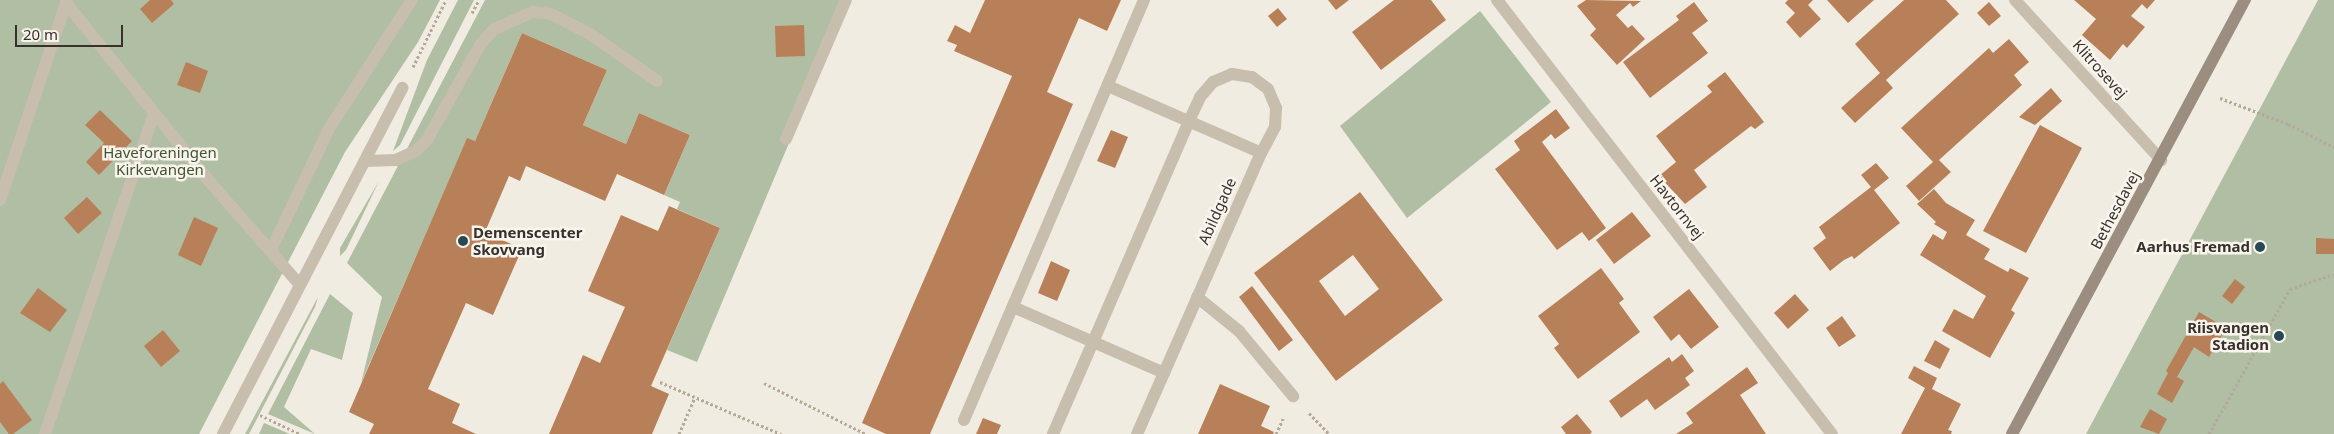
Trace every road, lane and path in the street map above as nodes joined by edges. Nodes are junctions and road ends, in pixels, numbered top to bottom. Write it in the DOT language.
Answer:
graph roads {
  1 [pos="412,0"];
  2 [pos="446,0"];
  3 [pos="846,0"];
  4 [pos="1144,0"];
  5 [pos="1497,0"];
  6 [pos="2015,0"];
  7 [pos="2245,0"];
  8 [pos="67,2"];
  9 [pos="657,80"];
  10 [pos="1108,86"];
  11 [pos="402,88"];
  12 [pos="2198,89"];
  13 [pos="154,113"];
  14 [pos="1189,121"];
  15 [pos="786,139"];
  16 [pos="2334,148"];
  17 [pos="1261,152"];
  18 [pos="2161,160"];
  19 [pos="364,161"];
  20 [pos="0,200"];
  21 [pos="271,250"];
  22 [pos="2334,274"];
  23 [pos="300,286"];
  24 [pos="1197,297"];
  25 [pos="1013,307"];
  26 [pos="1093,342"];
  27 [pos="1164,373"];
  28 [pos="660,382"];
  29 [pos="764,383"];
  30 [pos="1293,396"];
  31 [pos="695,397"];
  32 [pos="964,420"];
  33 [pos="274,423"];
  34 [pos="45,434"];
  35 [pos="224,434"];
  36 [pos="300,434"];
  37 [pos="679,434"];
  38 [pos="781,434"];
  39 [pos="866,434"];
  40 [pos="1053,434"];
  41 [pos="1137,434"];
  42 [pos="1832,434"];
  43 [pos="2012,434"];
  44 [pos="2209,434"];
  1 -- 21 [label="street"];
  2 -- 11 [label="path"];
  3 -- 15 [label="street"];
  4 -- 10 [label="street"];
  5 -- 42 [label="street, Havtornvej"];
  6 -- 18 [label="street, Klitrosevej"];
  7 -- 12 [label="street, Bethesdavej"];
  8 -- 13 [label="street"];
  8 -- 20 [label="street"];
  9 -- 19 [label="street"];
  10 -- 14 [label="street"];
  10 -- 25 [label="street"];
  11 -- 19 [label="street"];
  12 -- 16 [label="path"];
  12 -- 18 [label="street, Bethesdavej"];
  13 -- 21 [label="street"];
  13 -- 34 [label="street"];
  14 -- 17 [label="street"];
  14 -- 17 [label="street"];
  14 -- 26 [label="street"];
  17 -- 24 [label="street, Abildgade"];
  18 -- 43 [label="street, Bethesdavej"];
  19 -- 23 [label="street"];
  21 -- 23 [label="street"];
  22 -- 44 [label="path"];
  23 -- 35 [label="street"];
  24 -- 27 [label="street, Abildgade"];
  24 -- 30 [label="street"];
  25 -- 26 [label="street"];
  25 -- 32 [label="street"];
  26 -- 27 [label="street"];
  26 -- 40 [label="street"];
  27 -- 41 [label="street, Abildgade"];
  28 -- 31 [label="path"];
  29 -- 39 [label="path"];
  31 -- 37 [label="path"];
  31 -- 38 [label="path"];
  33 -- 36 [label="path"];
}
